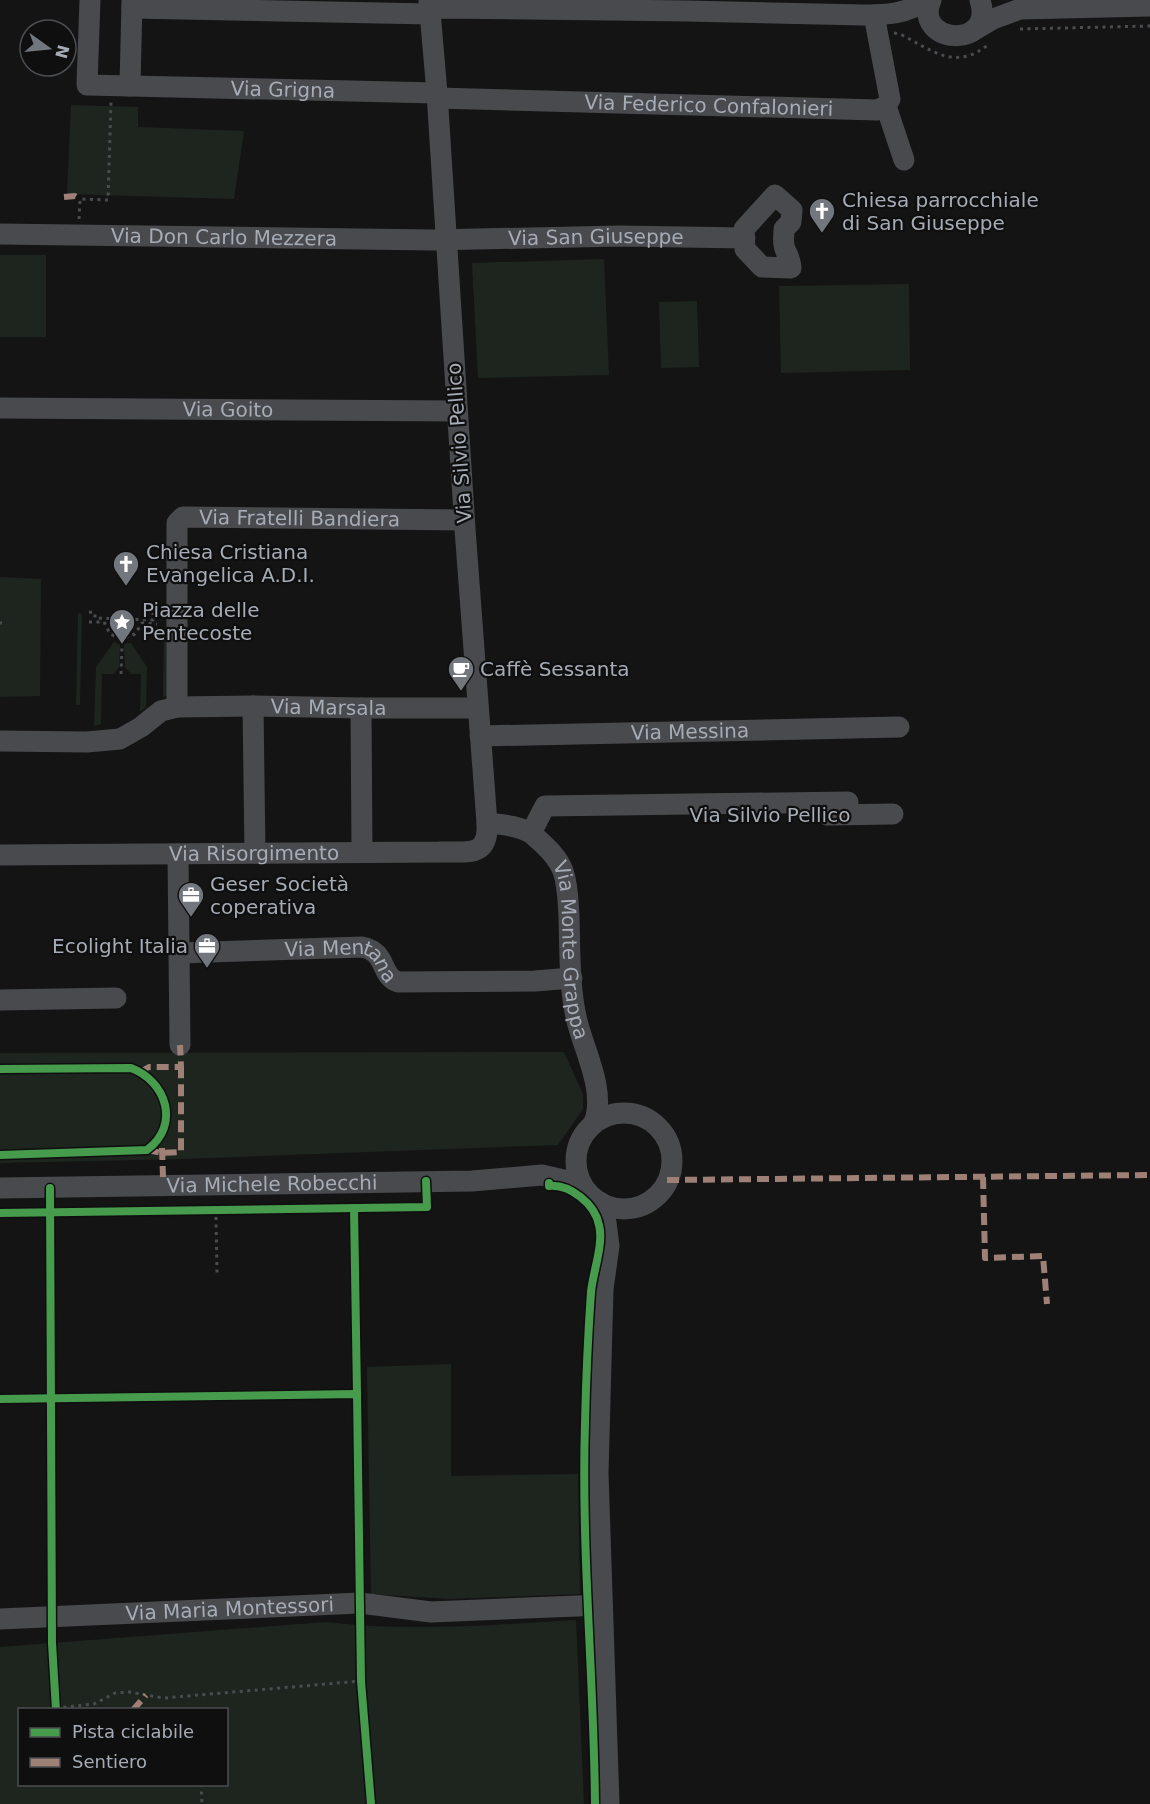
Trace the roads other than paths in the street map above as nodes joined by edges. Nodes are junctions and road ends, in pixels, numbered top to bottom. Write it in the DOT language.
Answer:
graph roads {
  1 [pos="90,0"];
  2 [pos="926,0"];
  3 [pos="931,0"];
  4 [pos="980,0"];
  5 [pos="996,0"];
  6 [pos="132,4"];
  7 [pos="1150,6"];
  8 [pos="430,7"];
  9 [pos="1020,9"];
  10 [pos="880,20"];
  11 [pos="937,30"];
  12 [pos="971,32"];
  13 [pos="121,85"];
  14 [pos="437,95"];
  15 [pos="886,106"];
  16 [pos="904,160"];
  17 [pos="0,234"];
  18 [pos="745,238"];
  19 [pos="446,240"];
  20 [pos="0,408"];
  21 [pos="457,411"];
  22 [pos="464,520"];
  23 [pos="253,706"];
  24 [pos="177,707"];
  25 [pos="362,708"];
  26 [pos="478,708"];
  27 [pos="899,727"];
  28 [pos="480,736"];
  29 [pos="0,741"];
  30 [pos="848,802"];
  31 [pos="893,814"];
  32 [pos="487,823"];
  33 [pos="534,826"];
  34 [pos="362,851"];
  35 [pos="255,853"];
  36 [pos="178,854"];
  37 [pos="0,855"];
  38 [pos="179,953"];
  39 [pos="572,978"];
  40 [pos="116,998"];
  41 [pos="0,1000"];
  42 [pos="180,1045"];
  43 [pos="594,1078"];
  44 [pos="623,1113"];
  45 [pos="594,1123"];
  46 [pos="576,1152"];
  47 [pos="542,1175"];
  48 [pos="581,1184"];
  49 [pos="0,1188"];
  50 [pos="600,1202"];
  51 [pos="631,1208"];
  52 [pos="609,1246"];
  53 [pos="602,1605"];
  54 [pos="0,1618"];
  55 [pos="609,1804"];
  1 -- 13 [label="street, Via Grigna"];
  2 -- 10 [label="street"];
  3 -- 11 [label="street"];
  4 -- 12 [label="street"];
  5 -- 9 [label="street"];
  6 -- 8 [label="street"];
  6 -- 13 [label="street"];
  7 -- 9 [label="street"];
  8 -- 10 [label="street"];
  8 -- 14 [label="street, Via Silvio Pellico"];
  9 -- 12 [label="street"];
  10 -- 11 [label="street"];
  10 -- 15 [label="street"];
  11 -- 12 [label="street"];
  13 -- 14 [label="street, Via Grigna"];
  14 -- 15 [label="street, Via Federico Confalonieri"];
  14 -- 19 [label="street, Via Silvio Pellico"];
  15 -- 16 [label="street"];
  17 -- 19 [label="street, Via Don Carlo Mezzera"];
  18 -- 19 [label="street, Via San Giuseppe"];
  19 -- 21 [label="street, Via Silvio Pellico"];
  20 -- 21 [label="street, Via Goito"];
  21 -- 22 [label="street, Via Silvio Pellico"];
  22 -- 24 [label="street, Via Fratelli Bandiera"];
  22 -- 26 [label="street, Via Silvio Pellico"];
  23 -- 24 [label="street, Via Marsala"];
  23 -- 25 [label="street, Via Marsala"];
  23 -- 35 [label="street"];
  24 -- 29 [label="street"];
  25 -- 26 [label="street, Via Marsala"];
  25 -- 34 [label="street"];
  26 -- 28 [label="street, Via Silvio Pellico"];
  27 -- 28 [label="street, Via Messina"];
  28 -- 32 [label="street, Via Silvio Pellico"];
  30 -- 33 [label="street, Via Silvio Pellico"];
  31 -- 33 [label="street, Via Silvio Pellico"];
  32 -- 33 [label="street, Via Silvio Pellico"];
  32 -- 34 [label="street, Via Risorgimento"];
  33 -- 39 [label="street, Via Monte Grappa"];
  34 -- 35 [label="street, Via Risorgimento"];
  35 -- 36 [label="street, Via Risorgimento"];
  36 -- 37 [label="street, Via Risorgimento"];
  36 -- 38 [label="street"];
  38 -- 39 [label="street, Via Mentana"];
  38 -- 42 [label="street"];
  39 -- 43 [label="street, Via Monte Grappa"];
  40 -- 41 [label="street"];
  43 -- 44 [label="street, Via Monte Grappa"];
  43 -- 45 [label="street, Via Monte Grappa"];
  44 -- 45 [label="street"];
  44 -- 51 [label="street"];
  45 -- 46 [label="street"];
  46 -- 47 [label="street, Via Michele Robecchi"];
  46 -- 48 [label="street"];
  47 -- 48 [label="street, Via Michele Robecchi"];
  47 -- 49 [label="street, Via Michele Robecchi"];
  48 -- 50 [label="street"];
  50 -- 51 [label="street"];
  50 -- 52 [label="street"];
  51 -- 52 [label="street"];
  52 -- 53 [label="street"];
  53 -- 54 [label="street, Via Maria Montessori"];
  53 -- 55 [label="street"];
}
